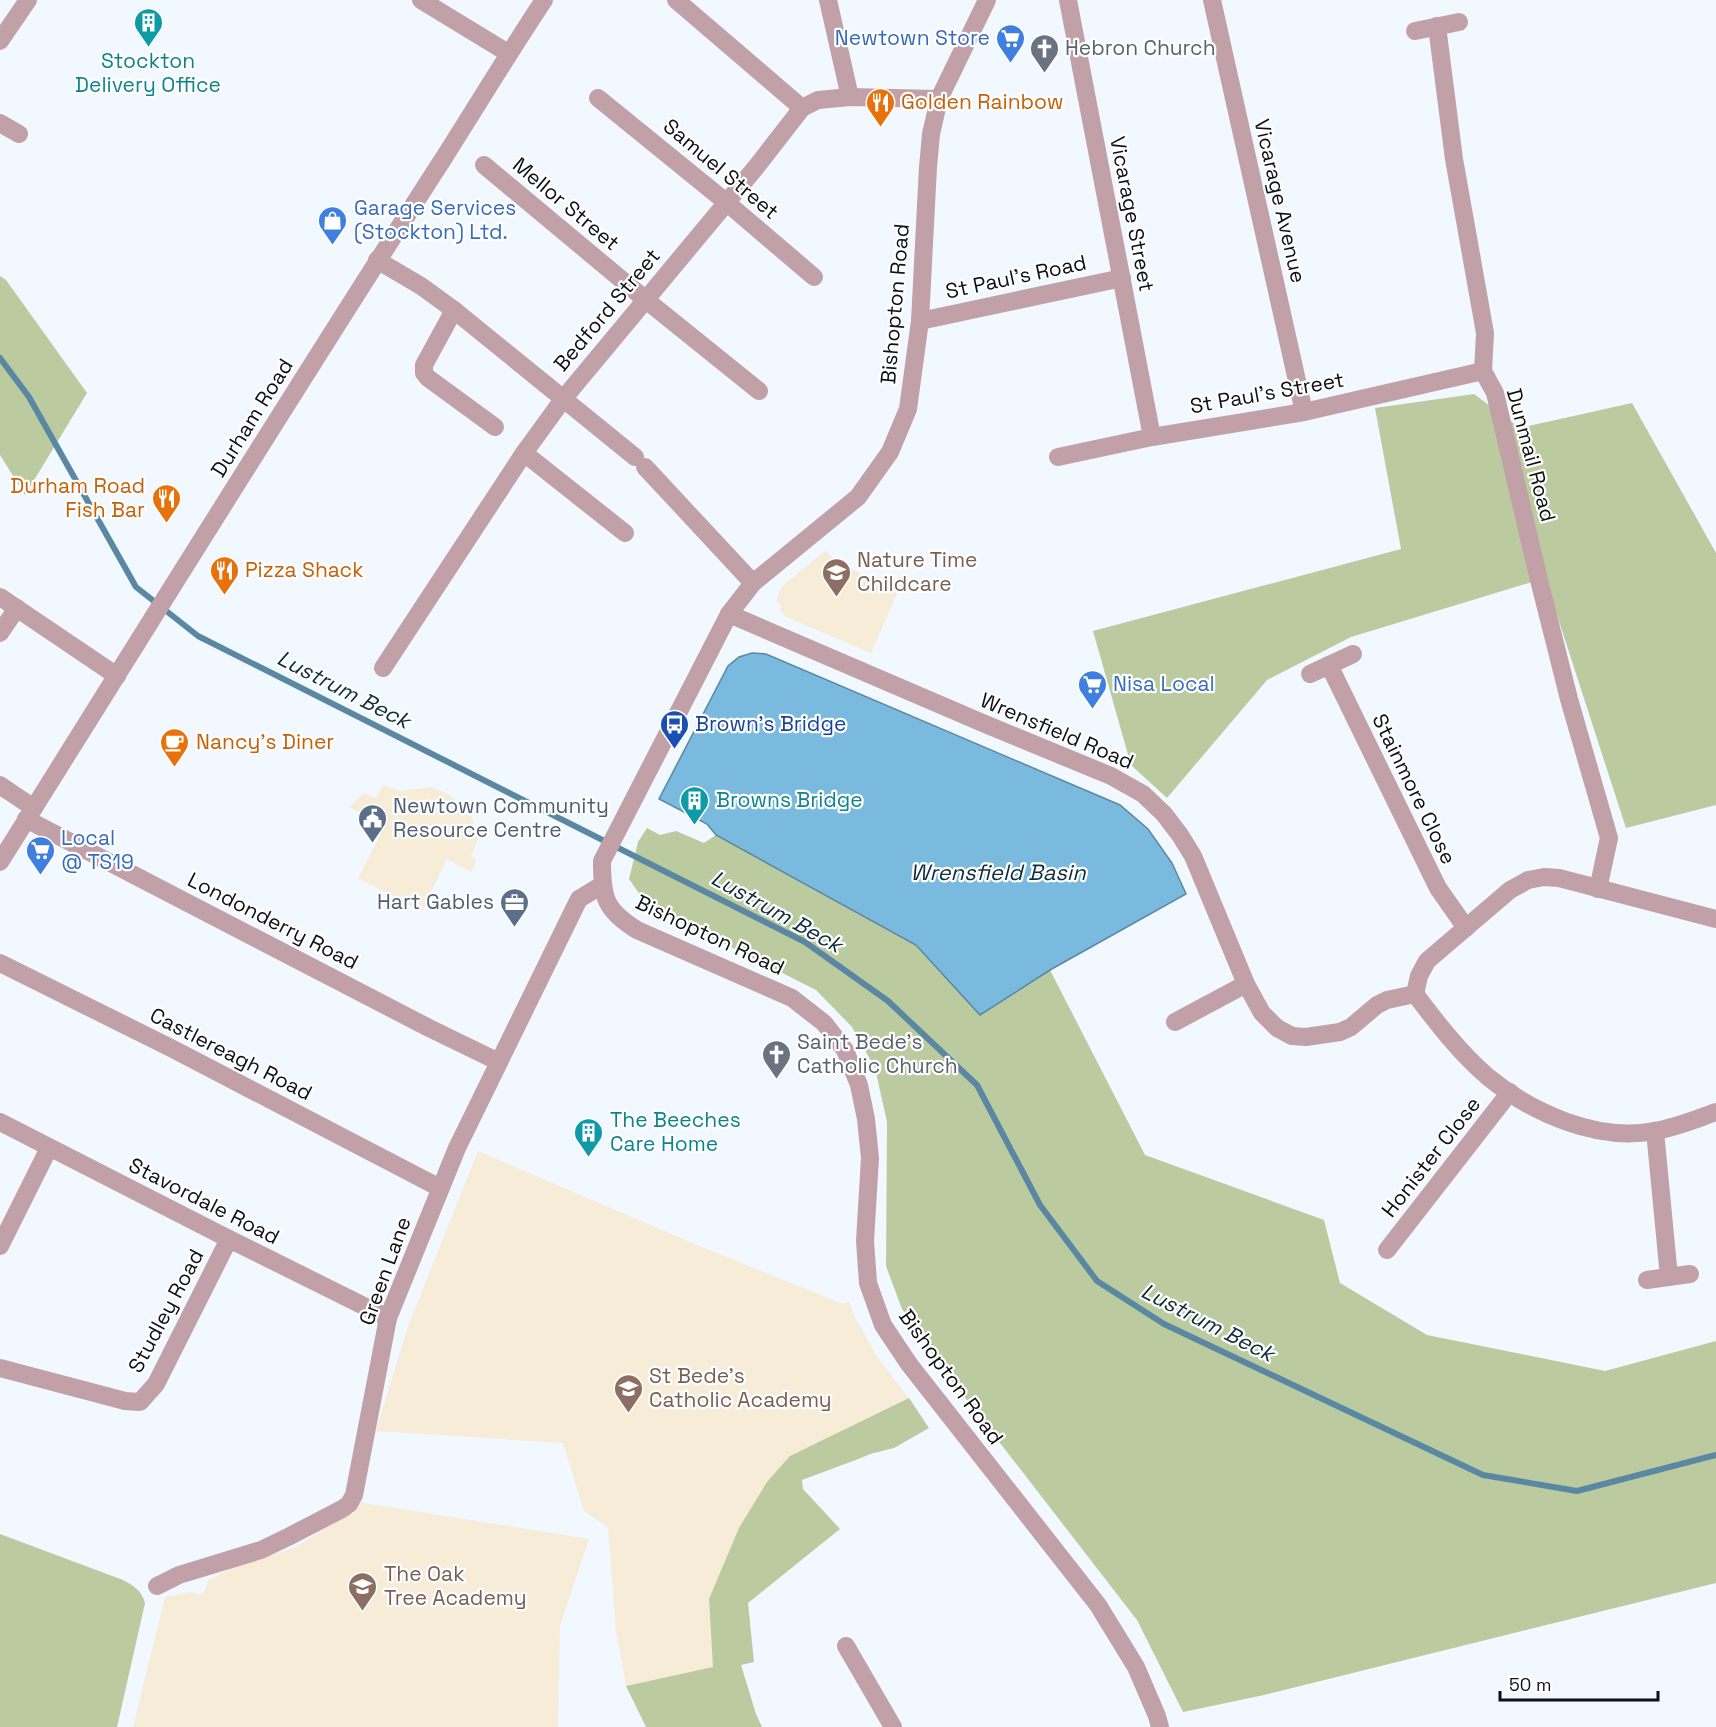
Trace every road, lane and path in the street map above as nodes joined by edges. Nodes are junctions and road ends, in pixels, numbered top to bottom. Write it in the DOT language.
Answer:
graph roads {
  1 [pos="28,0"];
  2 [pos="421,0"];
  3 [pos="544,0"];
  4 [pos="676,0"];
  5 [pos="828,0"];
  6 [pos="987,0"];
  7 [pos="1068,0"];
  8 [pos="1212,0"];
  9 [pos="1459,22"];
  10 [pos="1437,26"];
  11 [pos="1414,31"];
  12 [pos="0,41"];
  13 [pos="508,53"];
  14 [pos="850,97"];
  15 [pos="598,98"];
  16 [pos="939,99"];
  17 [pos="802,108"];
  18 [pos="0,123"];
  19 [pos="19,135"];
  20 [pos="484,165"];
  21 [pos="726,202"];
  22 [pos="377,260"];
  23 [pos="814,277"];
  24 [pos="1122,278"];
  25 [pos="646,300"];
  26 [pos="454,310"];
  27 [pos="920,321"];
  28 [pos="1483,371"];
  29 [pos="759,391"];
  30 [pos="564,398"];
  31 [pos="1304,412"];
  32 [pos="495,427"];
  33 [pos="1152,437"];
  34 [pos="524,453"];
  35 [pos="1058,457"];
  36 [pos="625,533"];
  37 [pos="753,583"];
  38 [pos="0,597"];
  39 [pos="17,608"];
  40 [pos="729,614"];
  41 [pos="0,633"];
  42 [pos="1353,654"];
  43 [pos="1329,665"];
  44 [pos="383,668"];
  45 [pos="1310,674"];
  46 [pos="117,676"];
  47 [pos="3,787"];
  48 [pos="30,814"];
  49 [pos="0,862"];
  50 [pos="602,885"];
  51 [pos="1598,889"];
  52 [pos="1716,919"];
  53 [pos="1466,928"];
  54 [pos="0,963"];
  55 [pos="1246,984"];
  56 [pos="1415,994"];
  57 [pos="1175,1022"];
  58 [pos="499,1062"];
  59 [pos="1510,1092"];
  60 [pos="1716,1112"];
  61 [pos="0,1122"];
  62 [pos="1655,1131"];
  63 [pos="49,1149"];
  64 [pos="440,1188"];
  65 [pos="229,1239"];
  66 [pos="0,1246"];
  67 [pos="1387,1250"];
  68 [pos="1690,1274"];
  69 [pos="1669,1277"];
  70 [pos="1647,1280"];
  71 [pos="388,1318"];
  72 [pos="0,1368"];
  73 [pos="157,1586"];
  74 [pos="846,1646"];
  75 [pos="893,1727"];
  76 [pos="1160,1727"];
  1 -- 12 [label="street"];
  2 -- 13 [label="street"];
  3 -- 13 [label="street, Durham Road"];
  4 -- 17 [label="street"];
  5 -- 14 [label="street"];
  6 -- 16 [label="street, Bishopton Road"];
  7 -- 24 [label="street, Vicarage Street"];
  8 -- 31 [label="street, Vicarage Avenue"];
  9 -- 10 [label="street"];
  10 -- 11 [label="street"];
  10 -- 28 [label="street, Dunmail Road"];
  13 -- 22 [label="street, Durham Road"];
  14 -- 16 [label="street"];
  14 -- 17 [label="street"];
  15 -- 21 [label="street, Samuel Street"];
  16 -- 27 [label="street, Bishopton Road"];
  17 -- 21 [label="street, Bedford Street"];
  18 -- 19 [label="street"];
  20 -- 25 [label="street, Mellor Street"];
  21 -- 23 [label="street, Samuel Street"];
  21 -- 25 [label="street, Bedford Street"];
  22 -- 26 [label="street"];
  22 -- 46 [label="street, Durham Road"];
  24 -- 27 [label="street, St Paul's Road"];
  24 -- 33 [label="street, Vicarage Street"];
  25 -- 29 [label="street, Mellor Street"];
  25 -- 30 [label="street, Bedford Street"];
  26 -- 30 [label="street"];
  26 -- 32 [label="street"];
  27 -- 37 [label="street, Bishopton Road"];
  28 -- 31 [label="street, St Paul's Street"];
  28 -- 51 [label="street, Dunmail Road"];
  30 -- 34 [label="street, Bedford Street"];
  30 -- 37 [label="street"];
  31 -- 33 [label="street, St Paul's Street"];
  33 -- 35 [label="street, St Paul's Street"];
  34 -- 36 [label="street"];
  34 -- 44 [label="street, Bedford Street"];
  37 -- 40 [label="street, Bishopton Road"];
  38 -- 39 [label="street"];
  39 -- 41 [label="street"];
  39 -- 46 [label="street"];
  40 -- 50 [label="street, Bishopton Road"];
  40 -- 55 [label="street, Wrensfield Road"];
  42 -- 43 [label="street"];
  43 -- 45 [label="street"];
  43 -- 53 [label="street, Stainmore Close"];
  46 -- 48 [label="street, Durham Road"];
  47 -- 48 [label="street, Londonderry Road"];
  48 -- 49 [label="street, Durham Road"];
  48 -- 58 [label="street, Londonderry Road"];
  50 -- 58 [label="street, Green Lane"];
  50 -- 76 [label="street, Bishopton Road"];
  51 -- 52 [label="street"];
  51 -- 53 [label="street"];
  53 -- 56 [label="street"];
  54 -- 64 [label="street, Castlereagh Road"];
  55 -- 56 [label="street, Wrensfield Road"];
  55 -- 57 [label="street"];
  56 -- 59 [label="street"];
  58 -- 64 [label="street, Green Lane"];
  59 -- 62 [label="street"];
  59 -- 67 [label="street, Honister Close"];
  60 -- 62 [label="street"];
  61 -- 63 [label="street, Stavordale Road"];
  62 -- 69 [label="street"];
  63 -- 65 [label="street, Stavordale Road"];
  63 -- 66 [label="street"];
  64 -- 71 [label="street, Green Lane"];
  65 -- 71 [label="street, Stavordale Road"];
  65 -- 72 [label="street, Studley Road"];
  68 -- 69 [label="street"];
  69 -- 70 [label="street"];
  71 -- 73 [label="street, Green Lane"];
  74 -- 75 [label="street"];
}
